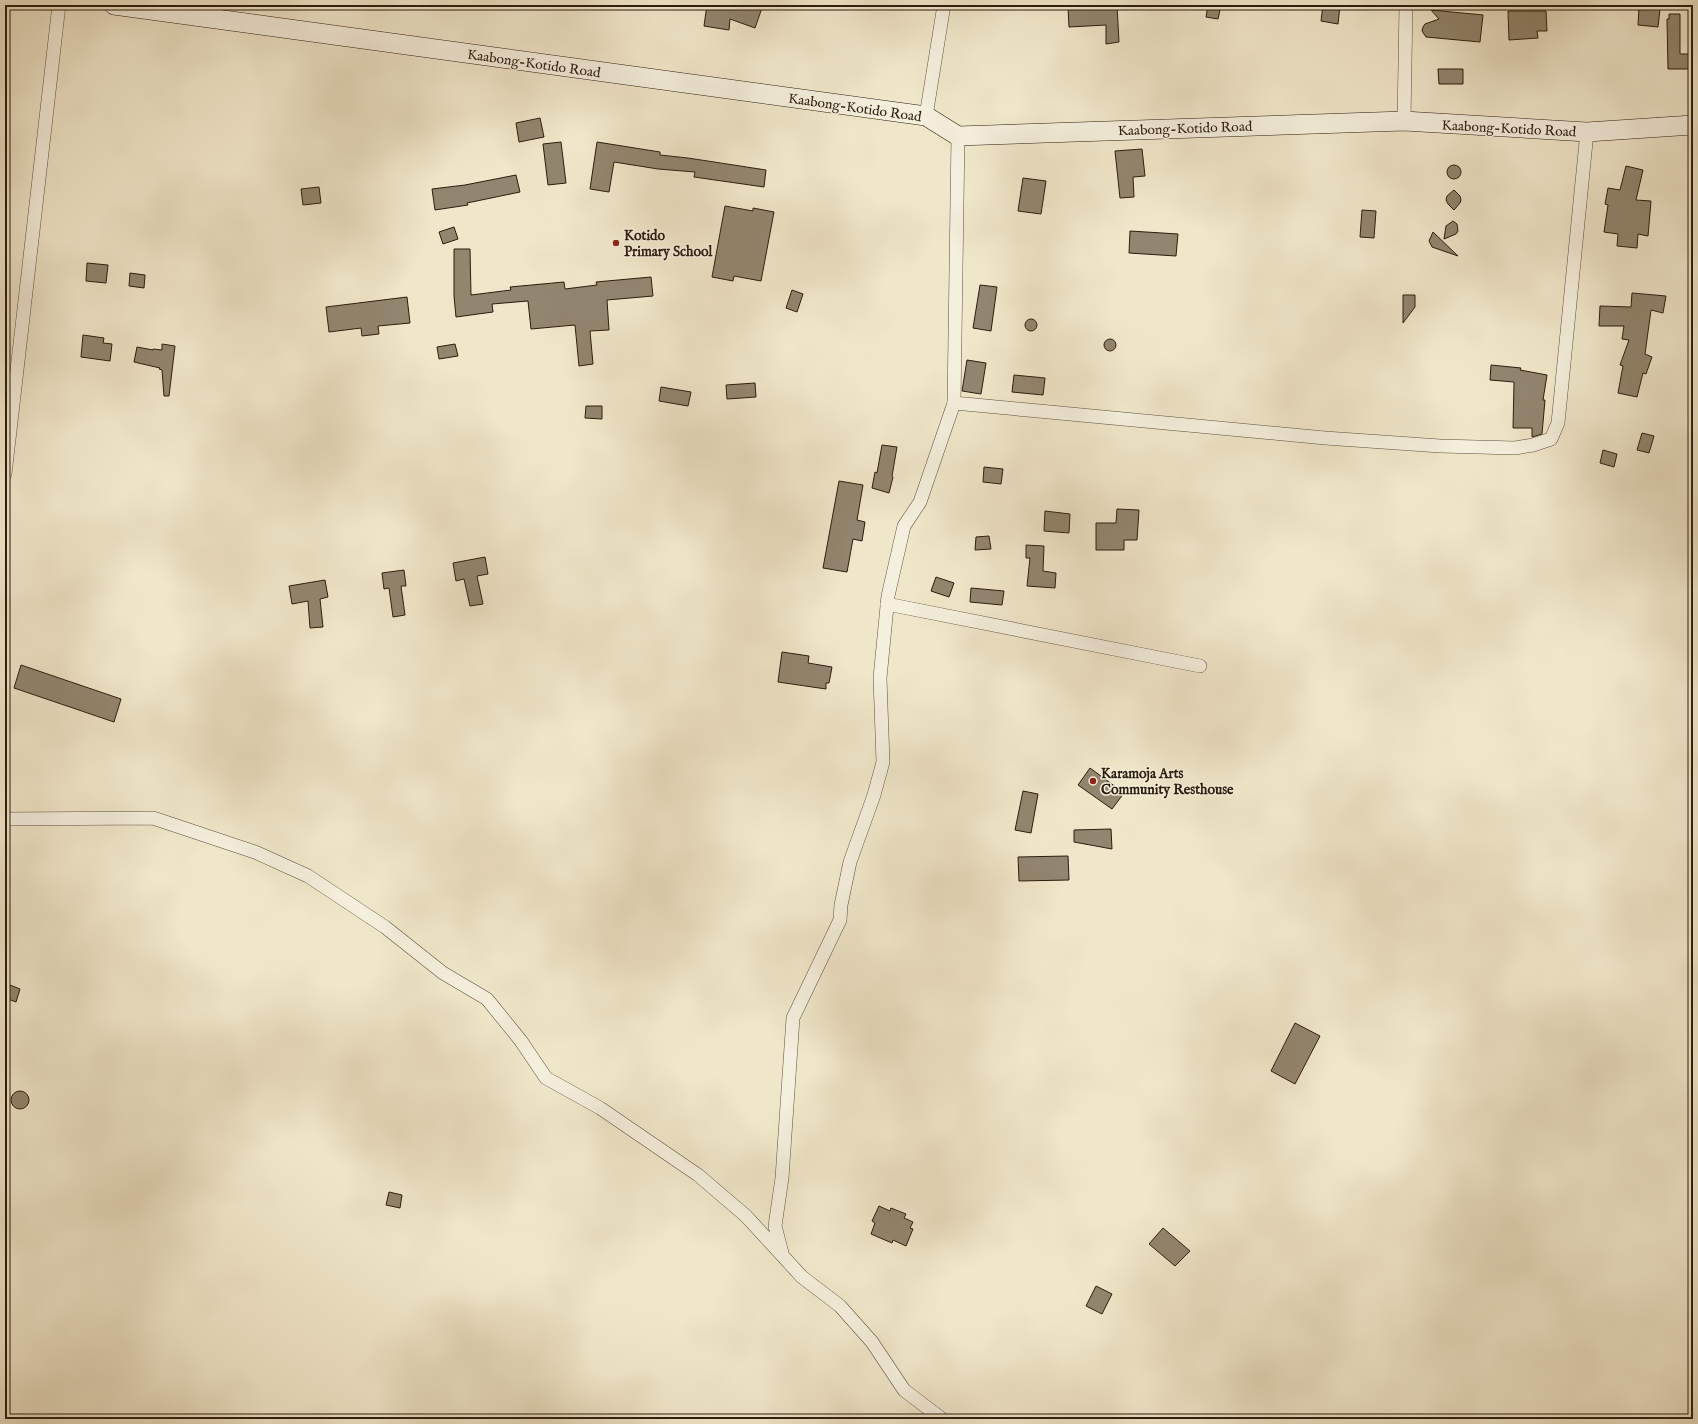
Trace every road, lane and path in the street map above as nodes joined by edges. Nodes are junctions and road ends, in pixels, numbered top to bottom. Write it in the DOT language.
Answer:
graph roads {
  1 [pos="59,5"];
  2 [pos="114,5"];
  3 [pos="944,5"];
  4 [pos="1406,5"];
  5 [pos="926,116"];
  6 [pos="1404,121"];
  7 [pos="1693,125"];
  8 [pos="1587,132"];
  9 [pos="958,136"];
  10 [pos="954,403"];
  11 [pos="5,474"];
  12 [pos="887,604"];
  13 [pos="1200,666"];
  14 [pos="5,819"];
  15 [pos="783,1256"];
  16 [pos="942,1419"];
  1 -- 11 [label="street"];
  2 -- 5 [label="main road, Kaabong-Kotido Road"];
  3 -- 5 [label="street"];
  4 -- 6 [label="street"];
  5 -- 9 [label="main road, Kaabong-Kotido Road"];
  6 -- 8 [label="main road, Kaabong-Kotido Road"];
  6 -- 9 [label="main road, Kaabong-Kotido Road"];
  7 -- 8 [label="main road, Kaabong-Kotido Road"];
  8 -- 10 [label="street"];
  9 -- 10 [label="street"];
  10 -- 12 [label="street"];
  12 -- 13 [label="street"];
  12 -- 15 [label="street"];
  14 -- 15 [label="street"];
  15 -- 16 [label="street"];
}
